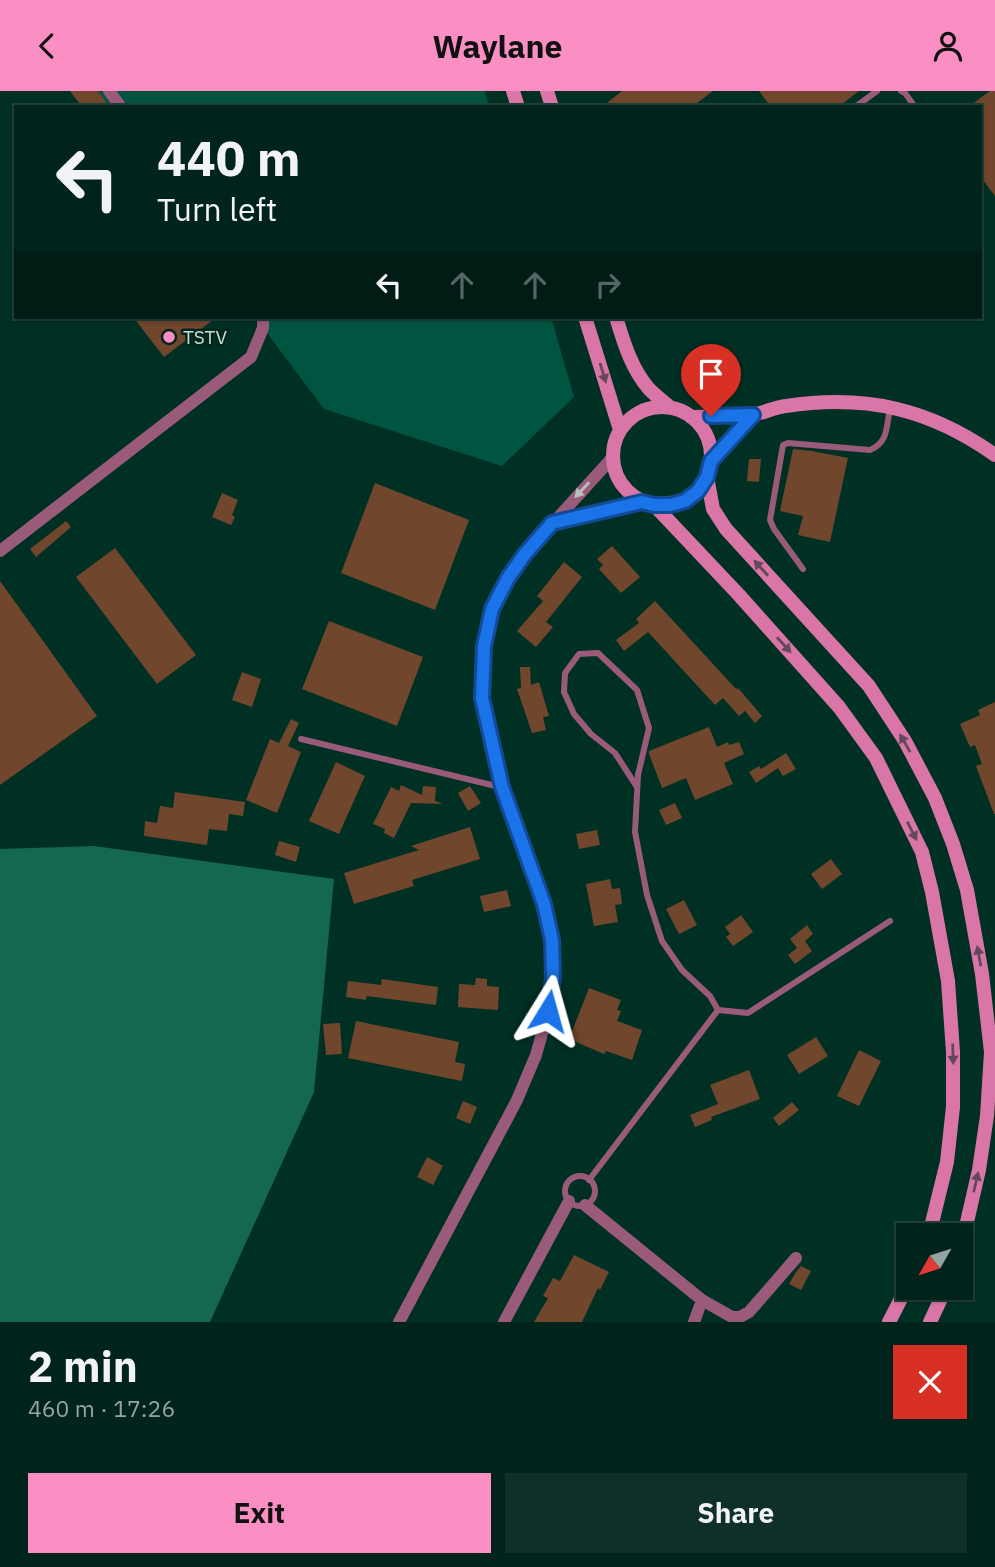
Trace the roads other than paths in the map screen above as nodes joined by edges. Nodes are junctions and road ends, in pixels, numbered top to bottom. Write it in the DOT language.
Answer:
graph roads {
  1 [pos="877,91"];
  2 [pos="901,91"];
  3 [pos="858,105"];
  4 [pos="914,105"];
  5 [pos="264,319"];
  6 [pos="586,319"];
  7 [pos="617,319"];
  8 [pos="890,407"];
  9 [pos="671,408"];
  10 [pos="753,415"];
  11 [pos="691,417"];
  12 [pos="620,430"];
  13 [pos="995,455"];
  14 [pos="612,458"];
  15 [pos="711,461"];
  16 [pos="707,477"];
  17 [pos="648,503"];
  18 [pos="552,523"];
  19 [pos="0,551"];
  20 [pos="803,569"];
  21 [pos="301,739"];
  22 [pos="502,787"];
  23 [pos="638,787"];
  24 [pos="890,921"];
  25 [pos="718,1010"];
  26 [pos="589,1180"];
  27 [pos="569,1201"];
  28 [pos="585,1205"];
  29 [pos="932,1223"];
  30 [pos="967,1223"];
  31 [pos="796,1258"];
  32 [pos="702,1300"];
  33 [pos="900,1300"];
  34 [pos="940,1300"];
  35 [pos="399,1322"];
  36 [pos="504,1322"];
  37 [pos="694,1322"];
  38 [pos="889,1322"];
  39 [pos="930,1322"];
  1 -- 3 [label="lane"];
  2 -- 4 [label="lane"];
  5 -- 19 [label="street"];
  6 -- 12 [label="street, one-way"];
  7 -- 9 [label="street"];
  8 -- 10 [label="street"];
  8 -- 13 [label="street"];
  8 -- 20 [label="lane"];
  9 -- 11 [label="street"];
  9 -- 12 [label="street"];
  10 -- 11 [label="street"];
  10 -- 15 [label="street"];
  11 -- 15 [label="street"];
  12 -- 14 [label="street"];
  14 -- 17 [label="street"];
  14 -- 18 [label="street, one-way"];
  15 -- 16 [label="street"];
  16 -- 17 [label="street"];
  30 -- 16 [label="street, one-way"];
  17 -- 18 [label="street"];
  17 -- 29 [label="street, one-way"];
  18 -- 22 [label="street"];
  21 -- 22 [label="lane"];
  22 -- 35 [label="street"];
  23 -- 23 [label="lane"];
  23 -- 25 [label="lane"];
  24 -- 25 [label="lane"];
  25 -- 26 [label="lane"];
  26 -- 27 [label="lane"];
  26 -- 28 [label="lane"];
  27 -- 28 [label="lane"];
  27 -- 36 [label="street"];
  28 -- 32 [label="street"];
  31 -- 32 [label="street"];
  32 -- 37 [label="street"];
  33 -- 38 [label="street"];
  34 -- 39 [label="street"];
}
